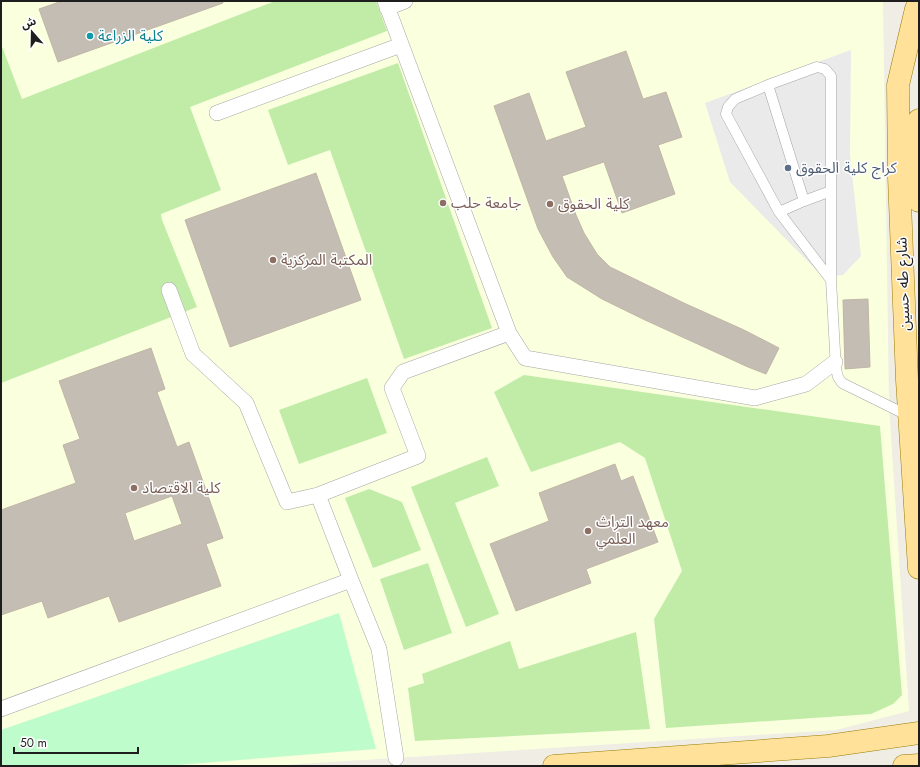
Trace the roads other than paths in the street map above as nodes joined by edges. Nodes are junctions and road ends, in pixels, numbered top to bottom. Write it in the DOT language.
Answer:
graph roads {
  1 [pos="405,1"];
  2 [pos="386,4"];
  3 [pos="916,4"];
  4 [pos="402,45"];
  5 [pos="768,85"];
  6 [pos="217,113"];
  7 [pos="919,120"];
  8 [pos="831,191"];
  9 [pos="804,201"];
  10 [pos="919,201"];
  11 [pos="779,212"];
  12 [pos="831,280"];
  13 [pos="169,290"];
  14 [pos="510,333"];
  15 [pos="835,362"];
  16 [pos="909,416"];
  17 [pos="318,495"];
  18 [pos="919,568"];
  19 [pos="351,580"];
  20 [pos="1,709"];
  21 [pos="919,733"];
  22 [pos="396,758"];
  23 [pos="919,765"];
  24 [pos="554,766"];
  25 [pos="904,766"];
  1 -- 2 [label="street"];
  2 -- 4 [label="street"];
  3 -- 16 [label="main road, شارع طه حسين"];
  4 -- 6 [label="street"];
  4 -- 14 [label="street"];
  5 -- 8 [label="lane"];
  5 -- 9 [label="lane"];
  5 -- 11 [label="lane"];
  7 -- 10 [label="main road"];
  8 -- 9 [label="lane"];
  8 -- 12 [label="lane"];
  9 -- 11 [label="lane"];
  11 -- 12 [label="lane"];
  12 -- 15 [label="lane"];
  13 -- 17 [label="street"];
  14 -- 15 [label="street"];
  14 -- 17 [label="street"];
  15 -- 16 [label="lane"];
  16 -- 18 [label="main road, شارع طه حسين"];
  17 -- 19 [label="street"];
  19 -- 20 [label="street"];
  19 -- 22 [label="street"];
  21 -- 24 [label="main road"];
  23 -- 25 [label="main road"];
}
